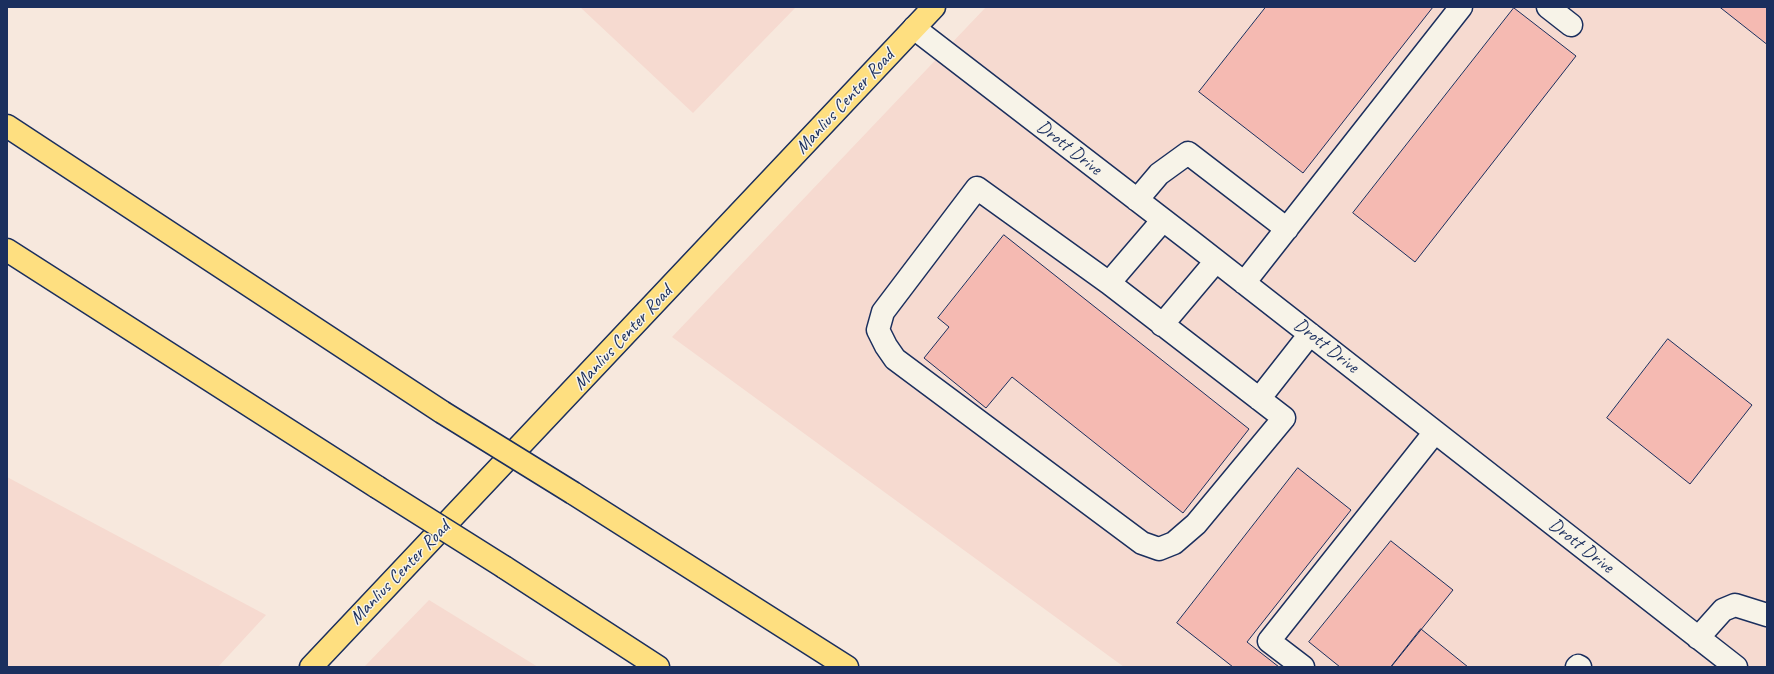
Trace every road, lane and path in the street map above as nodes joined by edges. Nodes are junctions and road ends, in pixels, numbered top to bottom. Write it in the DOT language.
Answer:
graph roads {
  1 [pos="934,7"];
  2 [pos="1461,7"];
  3 [pos="1548,7"];
  4 [pos="1571,25"];
  5 [pos="914,28"];
  6 [pos="7,126"];
  7 [pos="1137,200"];
  8 [pos="1163,220"];
  9 [pos="1287,229"];
  10 [pos="7,250"];
  11 [pos="1216,261"];
  12 [pos="1108,283"];
  13 [pos="1244,283"];
  14 [pos="1162,325"];
  15 [pos="1310,334"];
  16 [pos="1259,399"];
  17 [pos="1435,432"];
  18 [pos="1767,615"];
  19 [pos="1698,638"];
  20 [pos="310,667"];
  21 [pos="658,667"];
  22 [pos="846,667"];
  23 [pos="1303,667"];
  24 [pos="1736,667"];
  1 -- 5 [label="main road, Manlius Center Road"];
  2 -- 9 [label="street"];
  3 -- 4 [label="street"];
  5 -- 7 [label="street, Drott Drive"];
  5 -- 20 [label="main road, Manlius Center Road"];
  6 -- 22 [label="main road, bridge"];
  7 -- 8 [label="street, Drott Drive"];
  7 -- 9 [label="street"];
  8 -- 11 [label="street, Drott Drive"];
  8 -- 12 [label="street"];
  9 -- 13 [label="street"];
  10 -- 21 [label="main road, bridge"];
  11 -- 13 [label="street, Drott Drive"];
  11 -- 14 [label="street"];
  12 -- 14 [label="street"];
  12 -- 16 [label="street"];
  13 -- 15 [label="street, Drott Drive"];
  14 -- 16 [label="street"];
  15 -- 16 [label="street"];
  15 -- 17 [label="street, Drott Drive"];
  17 -- 19 [label="street, Drott Drive"];
  17 -- 23 [label="street"];
  18 -- 19 [label="street"];
  19 -- 24 [label="street, Drott Drive"];
}
